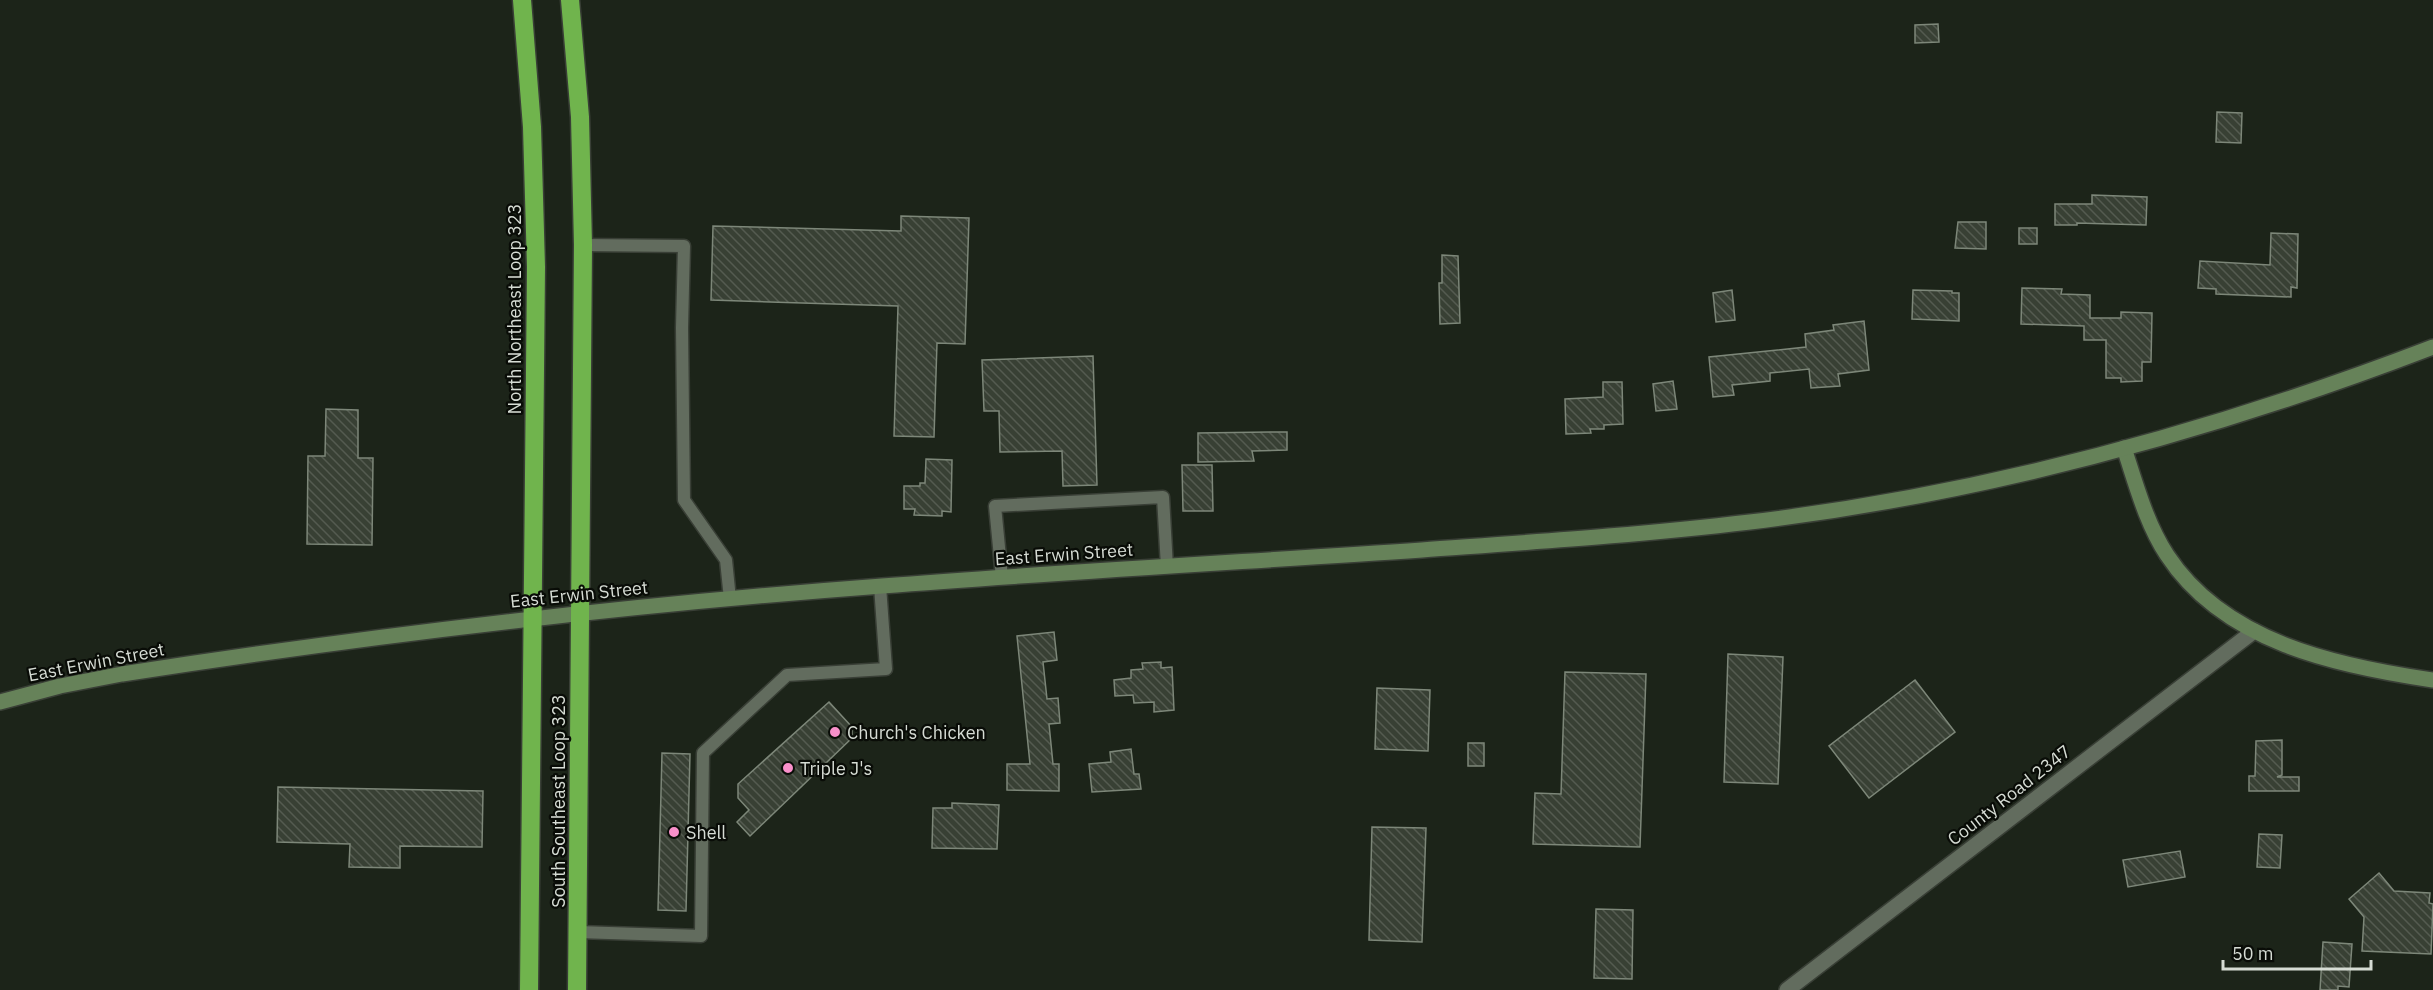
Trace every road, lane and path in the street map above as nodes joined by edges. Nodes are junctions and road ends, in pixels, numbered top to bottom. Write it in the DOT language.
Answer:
graph roads {
  1 [pos="522,0"];
  2 [pos="570,0"];
  3 [pos="583,244"];
  4 [pos="2433,347"];
  5 [pos="2124,448"];
  6 [pos="1167,567"];
  7 [pos="1002,578"];
  8 [pos="880,586"];
  9 [pos="730,599"];
  10 [pos="581,613"];
  11 [pos="534,618"];
  12 [pos="2254,630"];
  13 [pos="2433,680"];
  14 [pos="0,702"];
  15 [pos="578,932"];
  16 [pos="529,990"];
  17 [pos="577,990"];
  18 [pos="1787,990"];
  1 -- 11 [label="highway, North Northeast Loop 323"];
  2 -- 3 [label="highway"];
  3 -- 9 [label="lane"];
  3 -- 10 [label="highway"];
  4 -- 5 [label="main road, East Erwin Street"];
  5 -- 6 [label="main road, East Erwin Street"];
  5 -- 12 [label="main road"];
  6 -- 7 [label="main road, East Erwin Street"];
  6 -- 7 [label="lane"];
  7 -- 8 [label="main road, East Erwin Street"];
  8 -- 9 [label="main road, East Erwin Street"];
  8 -- 15 [label="lane"];
  9 -- 10 [label="main road, East Erwin Street"];
  10 -- 11 [label="main road, East Erwin Street"];
  10 -- 15 [label="highway, South Southeast Loop 323"];
  11 -- 14 [label="main road, East Erwin Street"];
  11 -- 16 [label="highway, South Southeast Loop 323"];
  12 -- 13 [label="main road"];
  12 -- 18 [label="street, County Road 2347"];
  15 -- 17 [label="highway, South Southeast Loop 323"];
}
